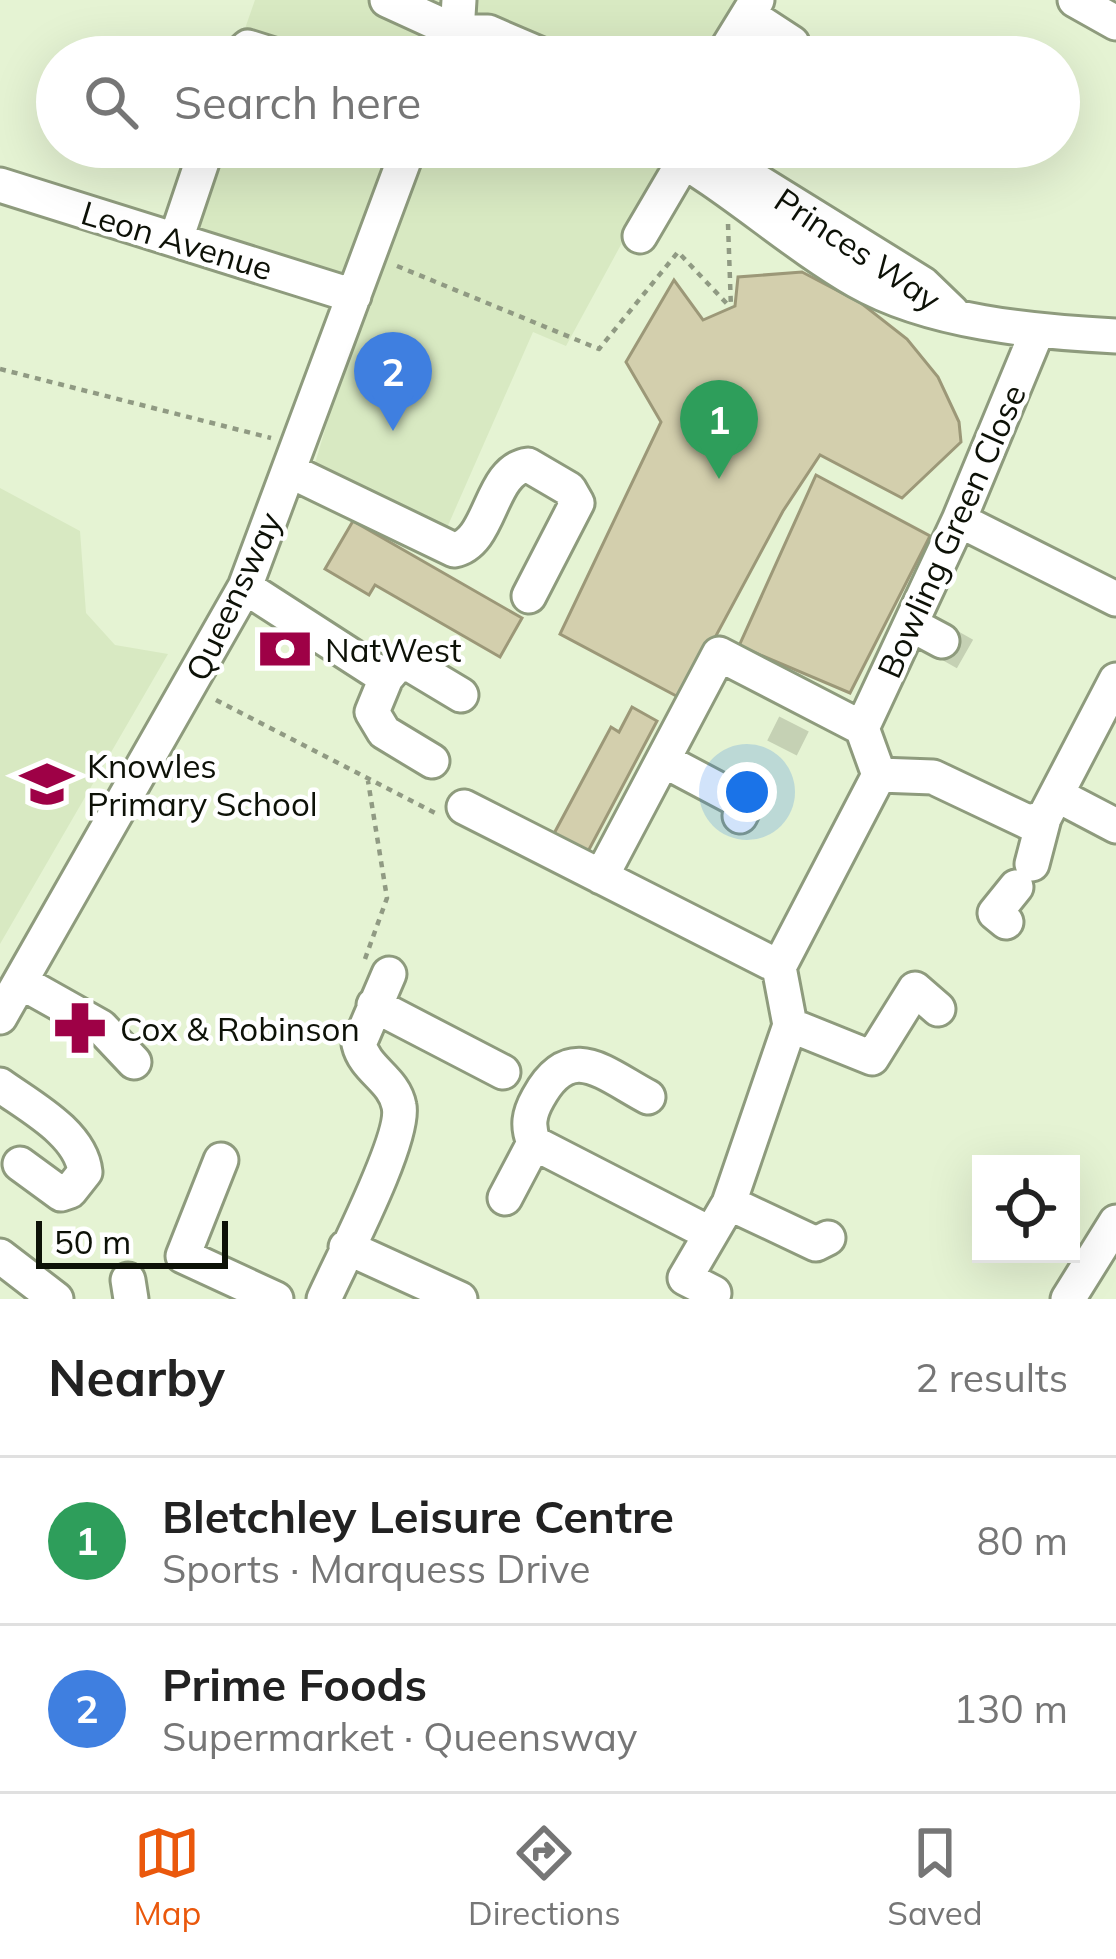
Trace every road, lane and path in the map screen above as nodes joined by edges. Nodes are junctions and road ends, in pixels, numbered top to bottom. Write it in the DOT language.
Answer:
graph roads {
  1 [pos="387,0"];
  2 [pos="1079,1"];
  3 [pos="753,7"];
  4 [pos="1116,23"];
  5 [pos="453,30"];
  6 [pos="497,36"];
  7 [pos="735,36"];
  8 [pos="784,36"];
  9 [pos="200,168"];
  10 [pos="401,168"];
  11 [pos="674,168"];
  12 [pos="711,168"];
  13 [pos="0,185"];
  14 [pos="727,215"];
  15 [pos="640,236"];
  16 [pos="176,239"];
  17 [pos="368,255"];
  18 [pos="354,296"];
  19 [pos="569,326"];
  20 [pos="1037,332"];
  21 [pos="565,335"];
  22 [pos="1116,336"];
  23 [pos="0,369"];
  24 [pos="295,458"];
  25 [pos="959,520"];
  26 [pos="245,586"];
  27 [pos="529,596"];
  28 [pos="1116,599"];
  29 [pos="912,625"];
  30 [pos="942,641"];
  31 [pos="386,678"];
  32 [pos="1116,680"];
  33 [pos="461,695"];
  34 [pos="205,708"];
  35 [pos="862,728"];
  36 [pos="663,760"];
  37 [pos="432,761"];
  38 [pos="874,769"];
  39 [pos="368,781"];
  40 [pos="1050,806"];
  41 [pos="455,813"];
  42 [pos="740,816"];
  43 [pos="1116,826"];
  44 [pos="601,878"];
  45 [pos="1006,922"];
  46 [pos="779,968"];
  47 [pos="21,982"];
  48 [pos="381,989"];
  49 [pos="938,1009"];
  50 [pos="0,1017"];
  51 [pos="790,1025"];
  52 [pos="134,1061"];
  53 [pos="503,1072"];
  54 [pos="0,1085"];
  55 [pos="648,1097"];
  56 [pos="534,1143"];
  57 [pos="221,1160"];
  58 [pos="20,1164"];
  59 [pos="505,1198"];
  60 [pos="729,1203"];
  61 [pos="1116,1222"];
  62 [pos="709,1233"];
  63 [pos="828,1238"];
  64 [pos="346,1247"];
  65 [pos="0,1256"];
  66 [pos="1107,1259"];
  67 [pos="713,1293"];
  68 [pos="56,1299"];
  69 [pos="276,1299"];
  70 [pos="324,1299"];
  71 [pos="460,1299"];
  72 [pos="1068,1299"];
  1 -- 5 [label="street"];
  2 -- 4 [label="street"];
  3 -- 7 [label="street"];
  3 -- 8 [label="street"];
  5 -- 6 [label="street"];
  9 -- 16 [label="street"];
  10 -- 17 [label="street, Queensway"];
  11 -- 15 [label="street"];
  12 -- 20 [label="street, Princes Way"];
  13 -- 16 [label="street, Leon Avenue"];
  14 -- 21 [label="path"];
  16 -- 18 [label="street, Leon Avenue"];
  17 -- 18 [label="street, Queensway"];
  17 -- 21 [label="path"];
  18 -- 24 [label="street, Queensway"];
  19 -- 21 [label="path"];
  20 -- 22 [label="street, Princes Way"];
  20 -- 25 [label="street, Bowling Green Close"];
  23 -- 24 [label="path"];
  24 -- 26 [label="street, Queensway"];
  24 -- 27 [label="street"];
  25 -- 28 [label="street"];
  25 -- 29 [label="street, Bowling Green Close"];
  26 -- 31 [label="street"];
  26 -- 47 [label="street, Queensway"];
  29 -- 30 [label="street"];
  29 -- 35 [label="street, Bowling Green Close"];
  31 -- 33 [label="street"];
  31 -- 37 [label="street"];
  32 -- 40 [label="street"];
  34 -- 39 [label="path"];
  35 -- 36 [label="street"];
  35 -- 38 [label="street"];
  36 -- 42 [label="street"];
  36 -- 44 [label="street"];
  38 -- 40 [label="street"];
  38 -- 46 [label="street"];
  39 -- 41 [label="path"];
  39 -- 48 [label="path"];
  40 -- 43 [label="street"];
  40 -- 45 [label="street"];
  41 -- 44 [label="street"];
  44 -- 46 [label="street"];
  46 -- 51 [label="street"];
  47 -- 50 [label="street, Queensway"];
  47 -- 52 [label="street"];
  48 -- 53 [label="street"];
  48 -- 64 [label="street"];
  49 -- 51 [label="street"];
  51 -- 60 [label="street"];
  54 -- 58 [label="street"];
  55 -- 56 [label="street"];
  56 -- 59 [label="street"];
  56 -- 62 [label="street"];
  57 -- 69 [label="street"];
  60 -- 62 [label="street"];
  60 -- 63 [label="street"];
  61 -- 66 [label="street"];
  62 -- 67 [label="street"];
  64 -- 70 [label="street"];
  64 -- 71 [label="street"];
  65 -- 68 [label="street"];
  66 -- 72 [label="street"];
}
